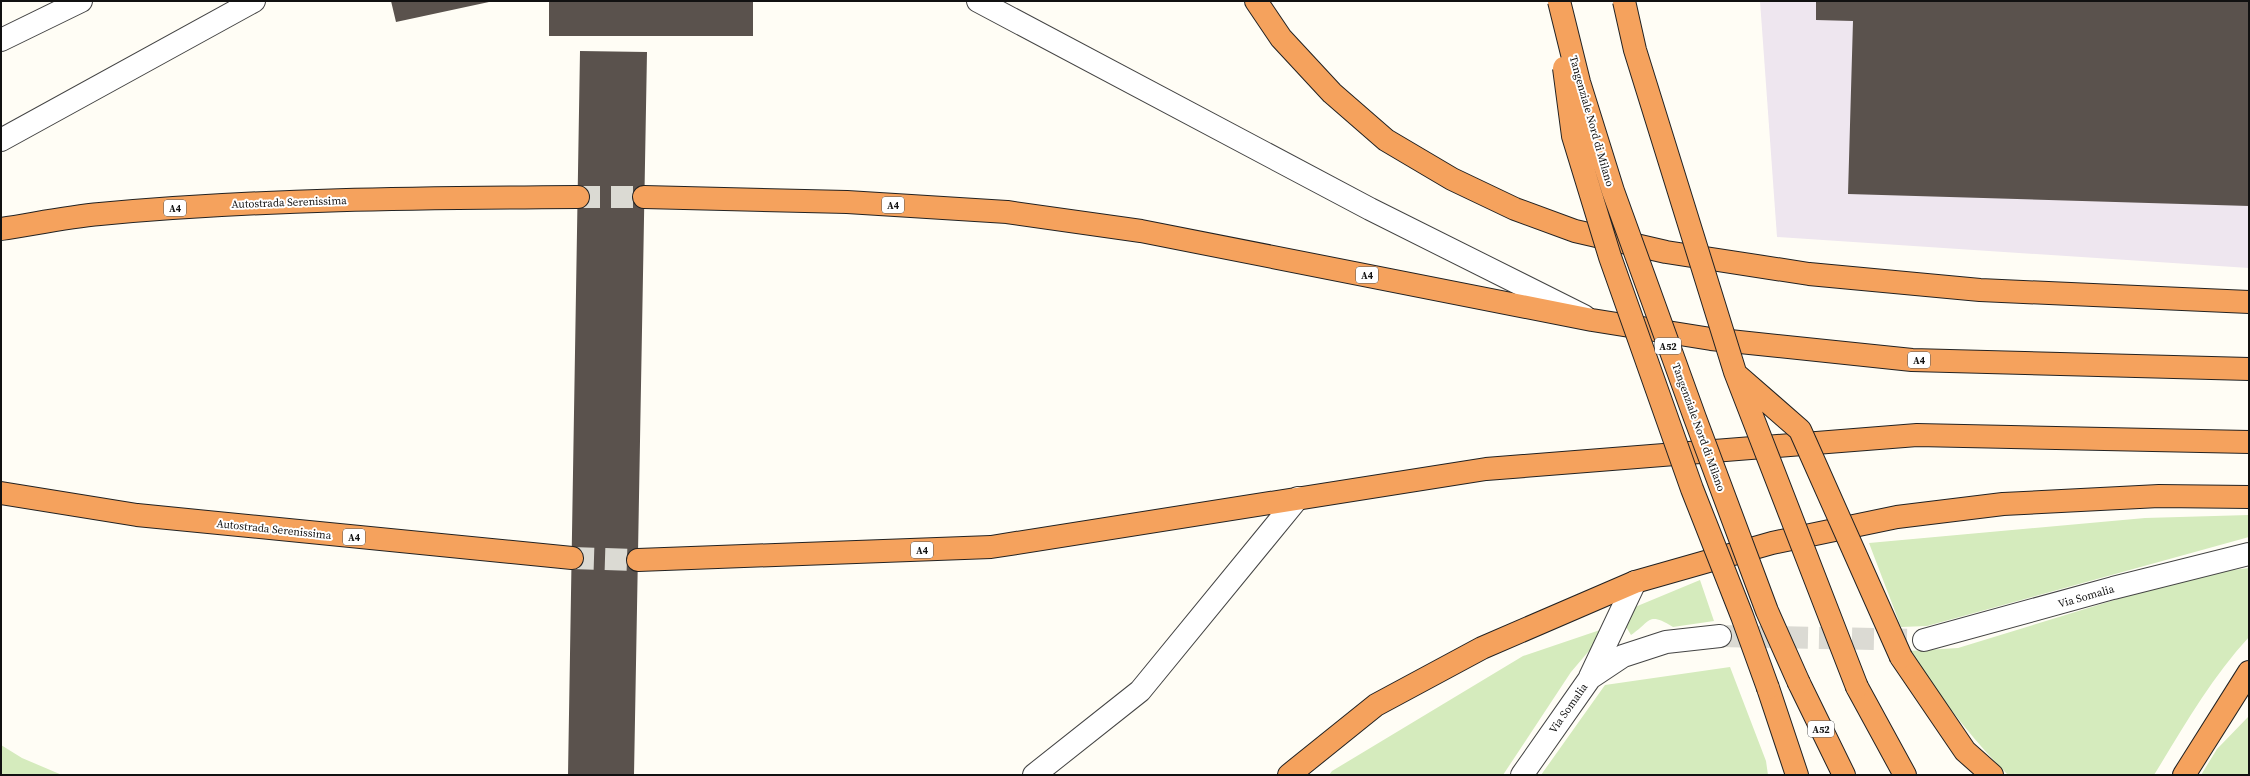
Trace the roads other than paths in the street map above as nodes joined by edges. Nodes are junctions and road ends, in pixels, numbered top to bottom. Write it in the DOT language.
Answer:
graph roads {
  1 [pos="81,1"];
  2 [pos="254,1"];
  3 [pos="979,1"];
  4 [pos="1256,1"];
  5 [pos="1555,1"];
  6 [pos="1559,1"];
  7 [pos="1624,1"];
  8 [pos="1,40"];
  9 [pos="1,140"];
  10 [pos="578,197"];
  11 [pos="644,197"];
  12 [pos="1,229"];
  13 [pos="2249,302"];
  14 [pos="1592,320"];
  15 [pos="2249,369"];
  16 [pos="1735,372"];
  17 [pos="2249,442"];
  18 [pos="1,492"];
  19 [pos="2249,497"];
  20 [pos="1298,498"];
  21 [pos="2249,554"];
  22 [pos="572,558"];
  23 [pos="638,560"];
  24 [pos="1635,582"];
  25 [pos="1720,636"];
  26 [pos="1924,640"];
  27 [pos="1590,678"];
  28 [pos="2245,681"];
  29 [pos="1034,775"];
  30 [pos="1289,775"];
  31 [pos="1522,775"];
  32 [pos="1797,775"];
  33 [pos="1844,775"];
  34 [pos="1905,775"];
  35 [pos="1992,775"];
  36 [pos="2184,775"];
  1 -- 8 [label="lane"];
  2 -- 9 [label="lane"];
  3 -- 14 [label="lane"];
  4 -- 13 [label="highway"];
  5 -- 32 [label="highway, bridge"];
  6 -- 33 [label="highway, Tangenziale Nord di Milano / A52, bridge"];
  7 -- 16 [label="highway, bridge"];
  10 -- 12 [label="highway, Autostrada Serenissima / A4"];
  11 -- 14 [label="highway, A4"];
  14 -- 15 [label="highway, A4"];
  16 -- 34 [label="highway, bridge"];
  16 -- 35 [label="highway, bridge"];
  17 -- 20 [label="highway, A4"];
  18 -- 22 [label="highway, Autostrada Serenissima / A4"];
  19 -- 24 [label="highway"];
  20 -- 23 [label="highway, A4"];
  20 -- 29 [label="lane"];
  21 -- 26 [label="lane, Via Somalia"];
  24 -- 27 [label="lane"];
  24 -- 30 [label="highway"];
  25 -- 27 [label="lane, Via Somalia"];
  27 -- 31 [label="lane, Via Somalia"];
  28 -- 36 [label="highway"];
}
